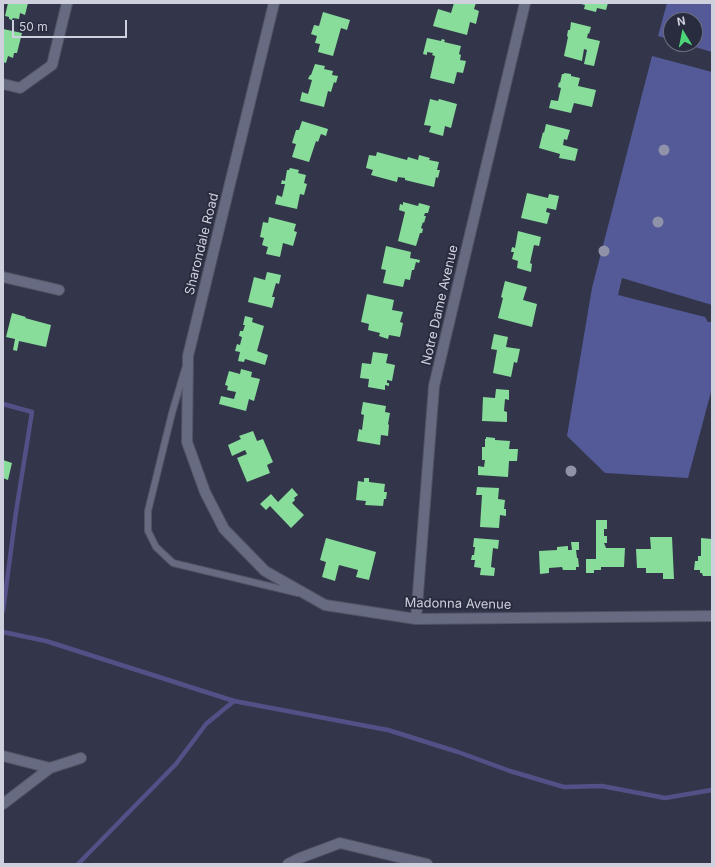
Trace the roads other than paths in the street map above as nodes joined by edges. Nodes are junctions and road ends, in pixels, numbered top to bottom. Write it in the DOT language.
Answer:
graph roads {
  1 [pos="67,3"];
  2 [pos="274,3"];
  3 [pos="525,3"];
  4 [pos="3,84"];
  5 [pos="3,277"];
  6 [pos="59,290"];
  7 [pos="188,356"];
  8 [pos="205,492"];
  9 [pos="309,596"];
  10 [pos="712,616"];
  11 [pos="416,619"];
  12 [pos="3,756"];
  13 [pos="81,758"];
  14 [pos="50,768"];
  15 [pos="3,804"];
  16 [pos="288,864"];
  17 [pos="427,864"];
  1 -- 4 [label="street"];
  2 -- 7 [label="street, Sharondale Road"];
  3 -- 11 [label="street, Notre Dame Avenue"];
  5 -- 6 [label="street"];
  7 -- 8 [label="street, Sharondale Road"];
  7 -- 9 [label="lane"];
  8 -- 9 [label="street, Madonna Avenue"];
  9 -- 11 [label="street, Madonna Avenue"];
  10 -- 11 [label="street, Madonna Avenue"];
  12 -- 14 [label="street"];
  13 -- 14 [label="street"];
  14 -- 15 [label="street"];
  16 -- 17 [label="street"];
}
